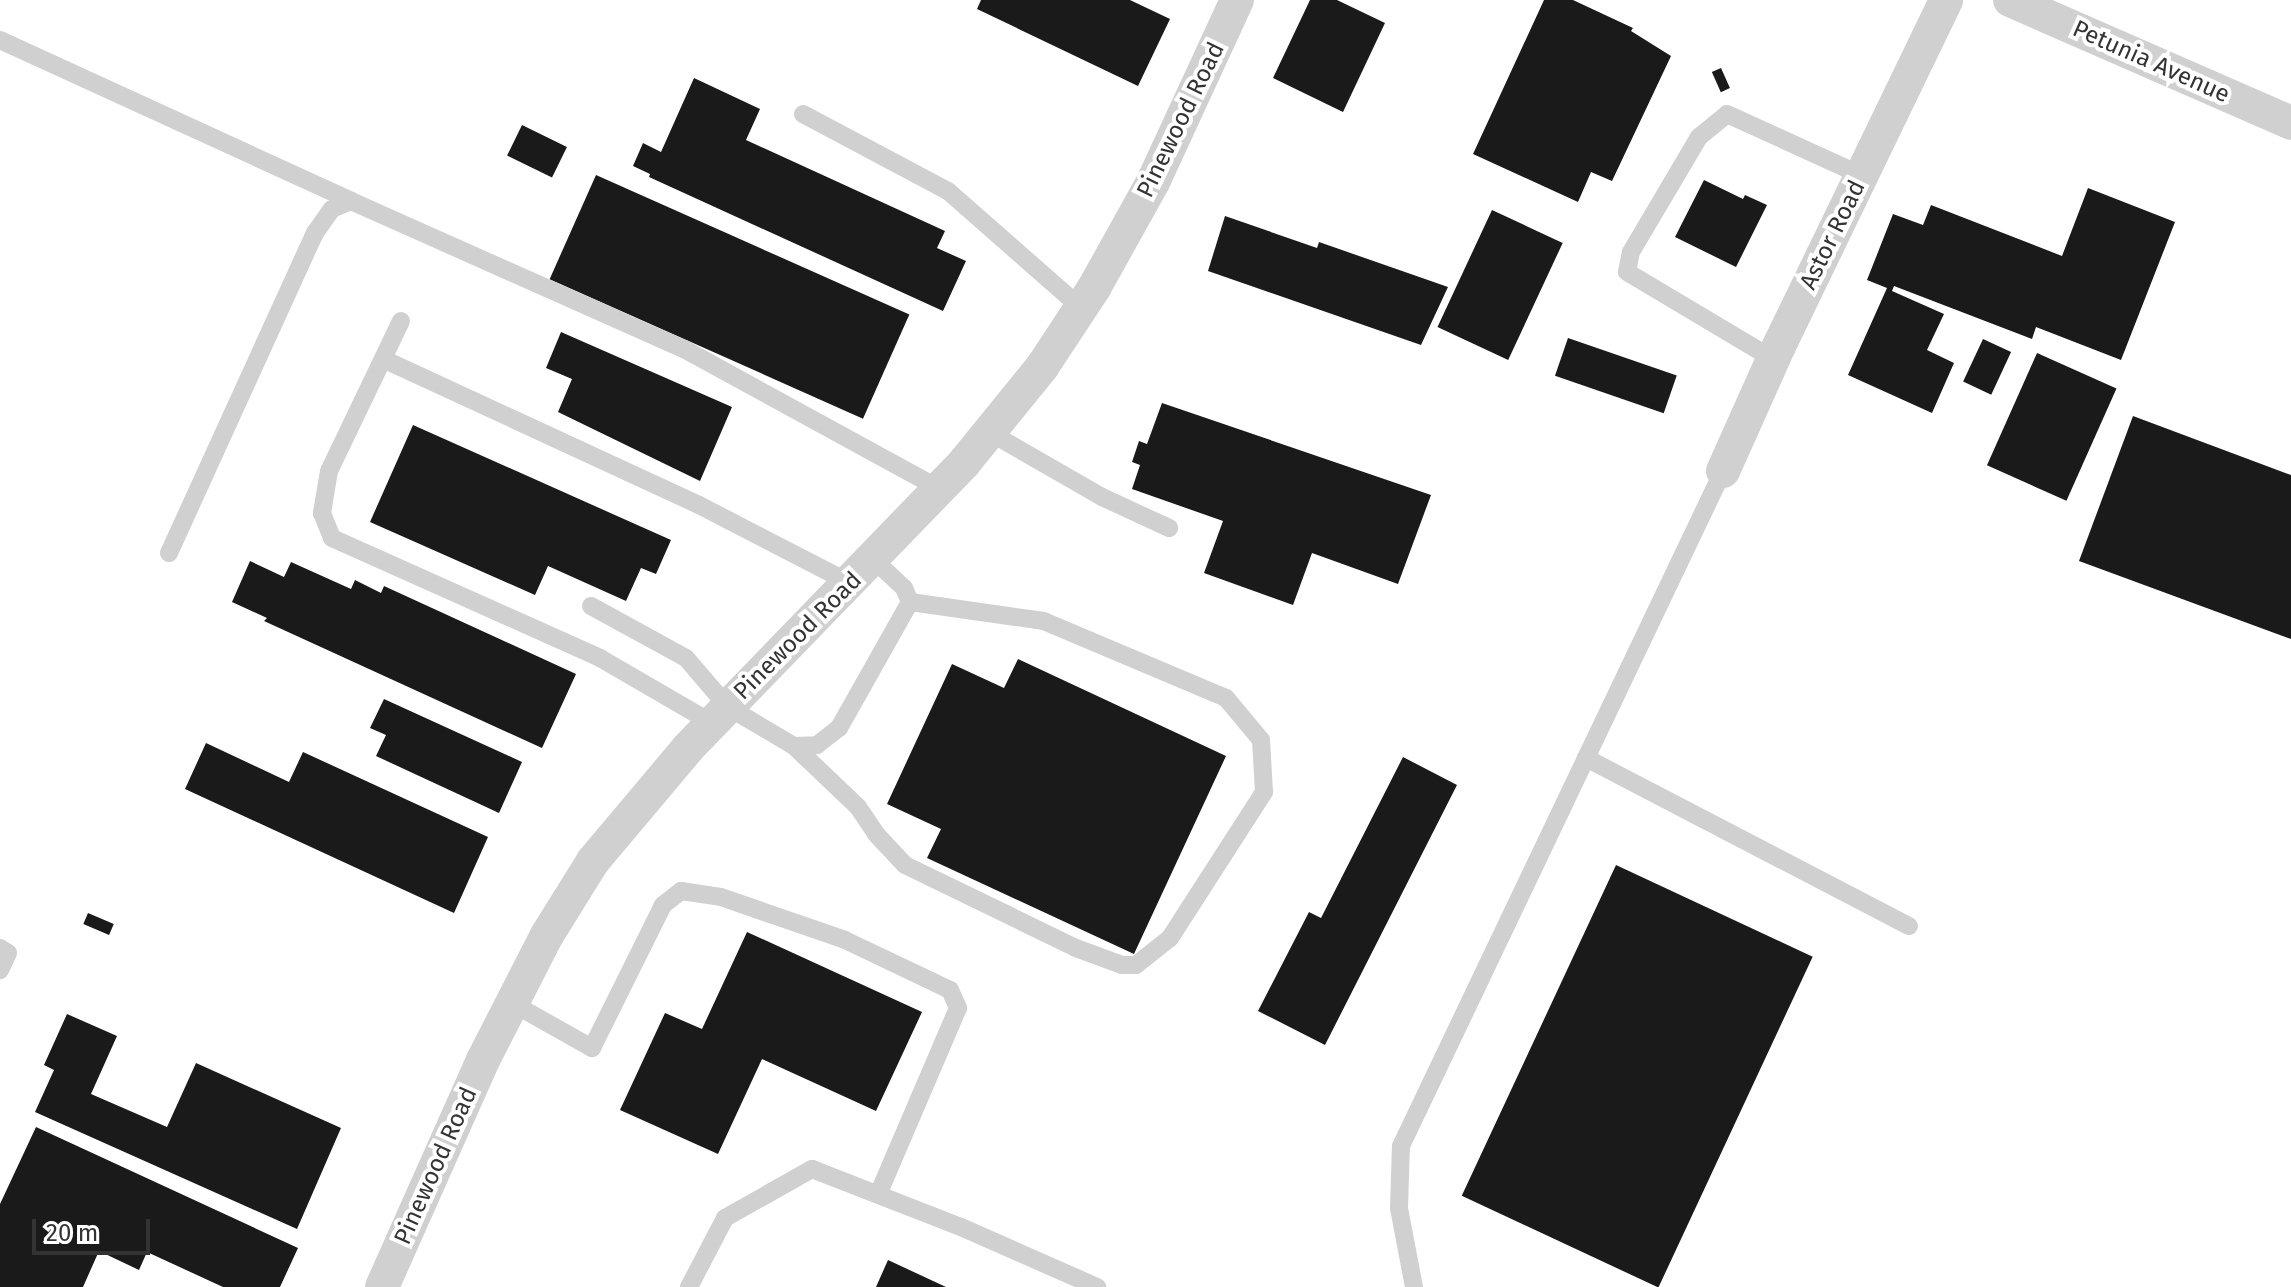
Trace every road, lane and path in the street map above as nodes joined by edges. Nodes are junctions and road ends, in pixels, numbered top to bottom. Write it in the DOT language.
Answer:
graph roads {
  1 [pos="1237,0"];
  2 [pos="1946,0"];
  3 [pos="2010,0"];
  4 [pos="0,40"];
  5 [pos="803,114"];
  6 [pos="2291,123"];
  7 [pos="1861,175"];
  8 [pos="351,201"];
  9 [pos="1081,308"];
  10 [pos="401,321"];
  11 [pos="383,359"];
  12 [pos="1773,359"];
  13 [pos="989,432"];
  14 [pos="1723,471"];
  15 [pos="940,489"];
  16 [pos="1169,528"];
  17 [pos="169,553"];
  18 [pos="862,572"];
  19 [pos="910,602"];
  20 [pos="591,606"];
  21 [pos="720,715"];
  22 [pos="794,746"];
  23 [pos="1586,758"];
  24 [pos="1909,926"];
  25 [pos="0,948"];
  26 [pos="0,970"];
  27 [pos="512,1003"];
  28 [pos="878,1195"];
  29 [pos="382,1287"];
  30 [pos="689,1287"];
  31 [pos="1097,1287"];
  32 [pos="1414,1287"];
  1 -- 9 [label="street, Pinewood Road"];
  2 -- 7 [label="street, Astor Road"];
  3 -- 6 [label="street, Petunia Avenue"];
  4 -- 8 [label="lane"];
  5 -- 9 [label="lane"];
  7 -- 12 [label="street, Astor Road"];
  7 -- 12 [label="lane"];
  8 -- 15 [label="lane"];
  8 -- 17 [label="lane"];
  9 -- 13 [label="street, Pinewood Road"];
  10 -- 11 [label="lane"];
  11 -- 18 [label="lane"];
  11 -- 21 [label="lane"];
  12 -- 14 [label="street, Astor Road"];
  13 -- 15 [label="street, Pinewood Road"];
  13 -- 16 [label="lane"];
  14 -- 23 [label="lane"];
  15 -- 18 [label="street, Pinewood Road"];
  18 -- 19 [label="lane"];
  18 -- 21 [label="street, Pinewood Road"];
  19 -- 22 [label="lane"];
  19 -- 22 [label="lane"];
  20 -- 21 [label="lane"];
  21 -- 22 [label="lane"];
  21 -- 27 [label="street, Pinewood Road"];
  23 -- 24 [label="lane"];
  23 -- 32 [label="lane"];
  25 -- 26 [label="lane"];
  27 -- 28 [label="lane"];
  27 -- 29 [label="street, Pinewood Road"];
  28 -- 30 [label="lane"];
  28 -- 31 [label="lane"];
}
